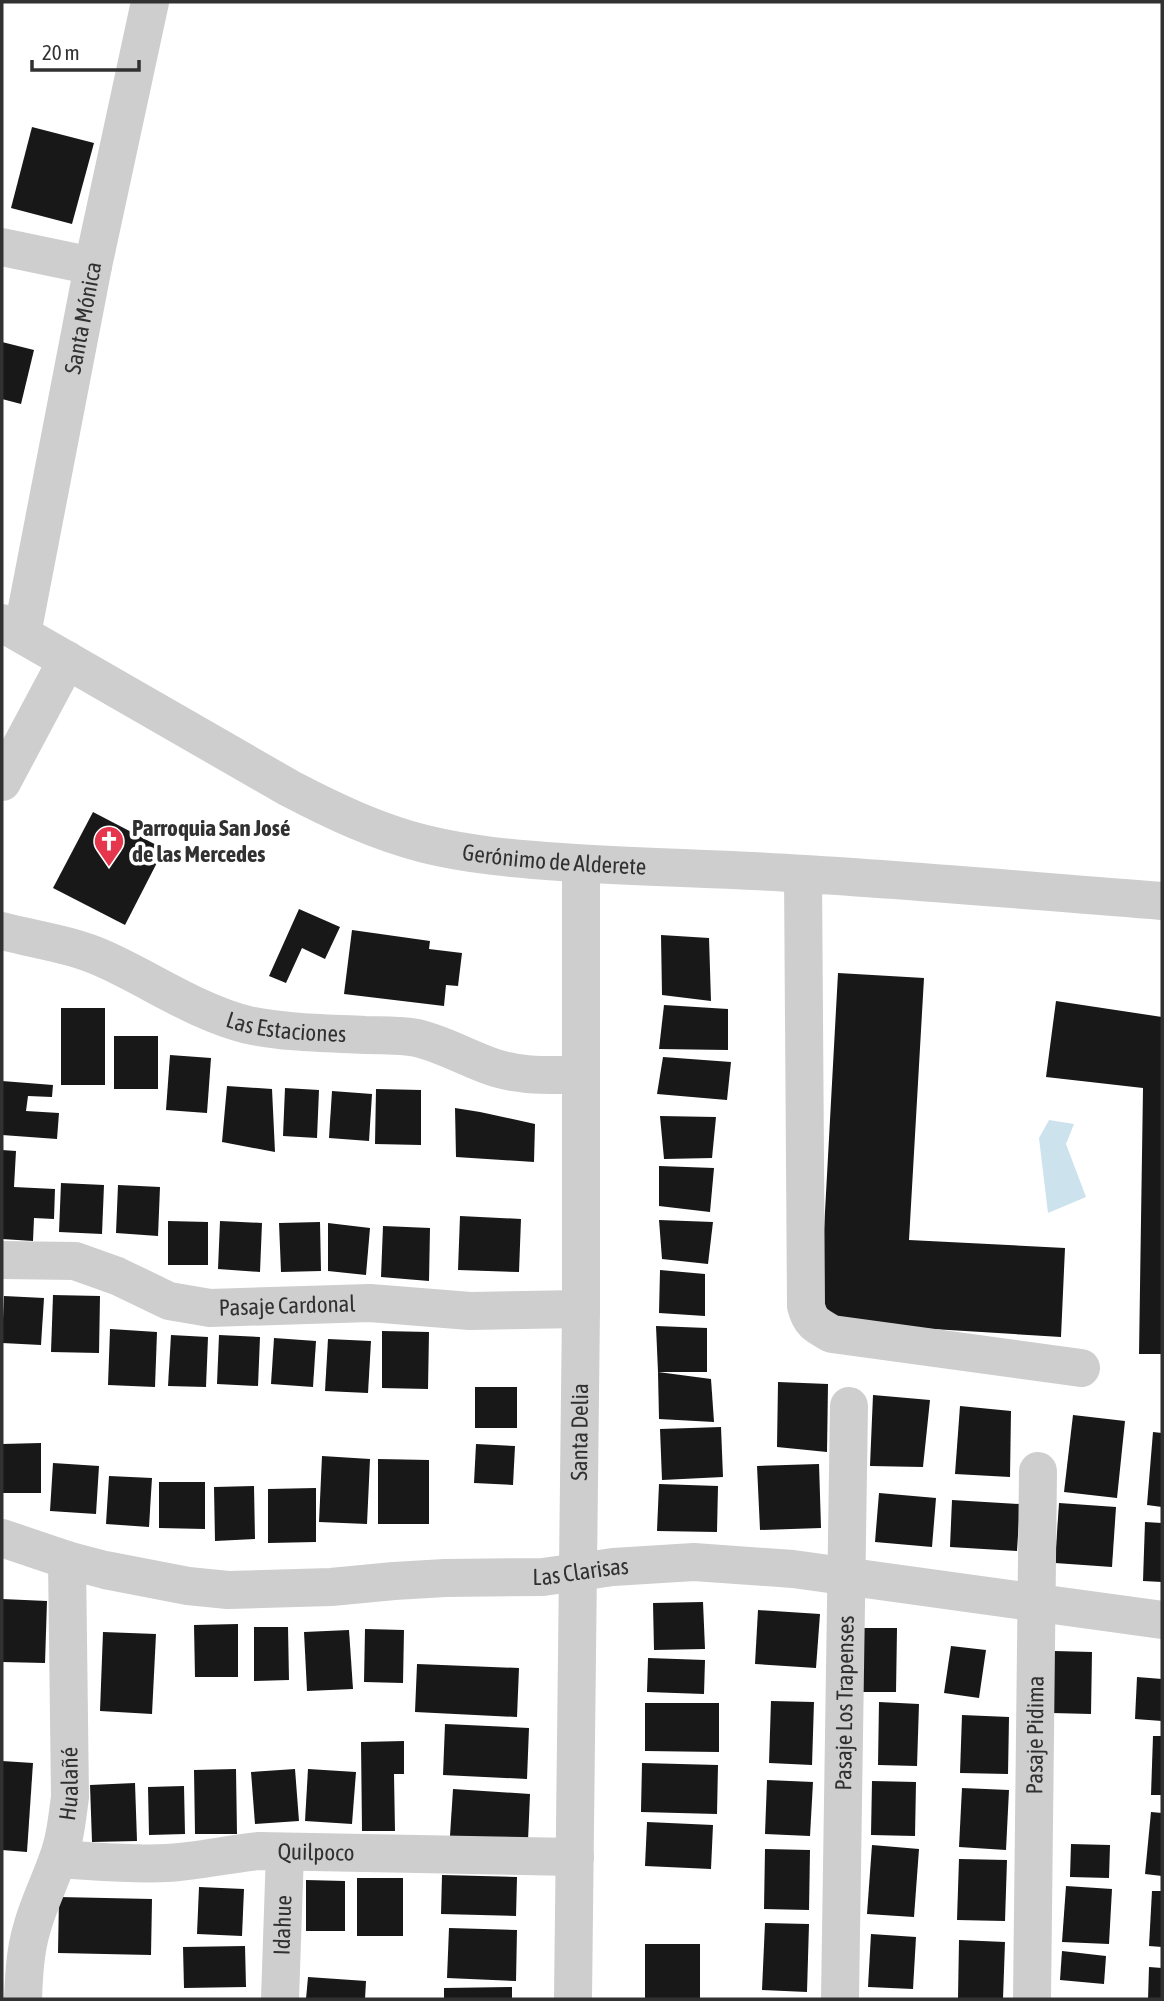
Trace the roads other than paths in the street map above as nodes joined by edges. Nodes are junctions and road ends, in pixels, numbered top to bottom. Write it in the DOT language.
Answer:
graph roads {
  1 [pos="150,2"];
  2 [pos="2,247"];
  3 [pos="93,266"];
  4 [pos="12,629"];
  5 [pos="66,660"];
  6 [pos="2,782"];
  7 [pos="581,863"];
  8 [pos="803,874"];
  9 [pos="1162,901"];
  10 [pos="2,931"];
  11 [pos="581,1075"];
  12 [pos="2,1260"];
  13 [pos="581,1309"];
  14 [pos="1081,1368"];
  15 [pos="849,1406"];
  16 [pos="1038,1471"];
  17 [pos="2,1538"];
  18 [pos="67,1560"];
  19 [pos="578,1573"];
  20 [pos="846,1576"];
  21 [pos="1037,1602"];
  22 [pos="1162,1620"];
  23 [pos="285,1852"];
  24 [pos="575,1857"];
  25 [pos="58,1859"];
  26 [pos="23,1999"];
  27 [pos="280,1999"];
  28 [pos="573,1999"];
  29 [pos="840,1999"];
  30 [pos="1032,1999"];
  1 -- 3 [label="street, Santa Mónica"];
  2 -- 3 [label="street"];
  3 -- 4 [label="street, Santa Mónica"];
  4 -- 5 [label="street, Gerónimo de Alderete"];
  5 -- 6 [label="street"];
  5 -- 7 [label="street, Gerónimo de Alderete"];
  7 -- 8 [label="street, Gerónimo de Alderete"];
  7 -- 11 [label="street, Santa Delia"];
  8 -- 9 [label="street, Gerónimo de Alderete"];
  8 -- 14 [label="street"];
  10 -- 11 [label="street, Las Estaciones"];
  11 -- 13 [label="street, Santa Delia"];
  12 -- 13 [label="street, Pasaje Cardonal"];
  13 -- 19 [label="street, Santa Delia"];
  15 -- 20 [label="street, Pasaje Los Trapenses"];
  16 -- 21 [label="street, Pasaje Pidima"];
  17 -- 18 [label="street, Las Clarisas"];
  18 -- 19 [label="street, Las Clarisas"];
  18 -- 25 [label="street, Hualañé"];
  19 -- 20 [label="street, Las Clarisas"];
  19 -- 24 [label="street, Santa Delia"];
  20 -- 21 [label="street, Las Clarisas"];
  20 -- 29 [label="street, Pasaje Los Trapenses"];
  21 -- 22 [label="street, Las Clarisas"];
  21 -- 30 [label="street, Pasaje Pidima"];
  23 -- 24 [label="street, Quilpoco"];
  23 -- 25 [label="street, Quilpoco"];
  23 -- 27 [label="street, Idahue"];
  24 -- 28 [label="street, Santa Delia"];
  25 -- 26 [label="street, Hualañé"];
}
